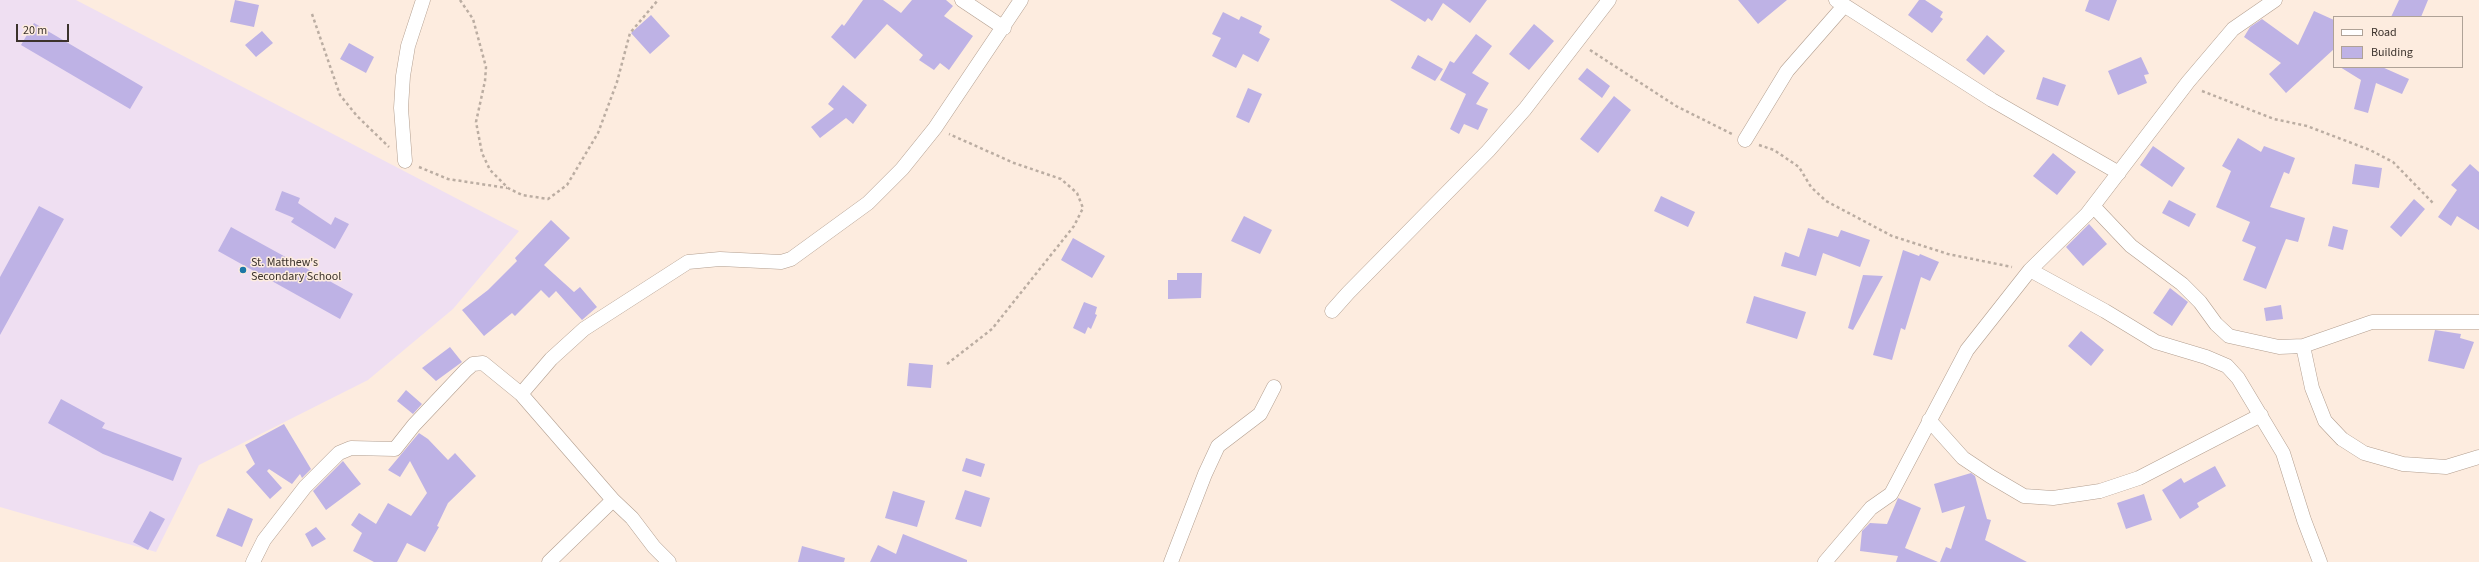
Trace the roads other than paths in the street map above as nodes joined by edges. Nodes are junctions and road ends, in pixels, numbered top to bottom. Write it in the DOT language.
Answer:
graph roads {
  1 [pos="423,0"];
  2 [pos="962,0"];
  3 [pos="1021,0"];
  4 [pos="1608,0"];
  5 [pos="2275,0"];
  6 [pos="1840,3"];
  7 [pos="1004,28"];
  8 [pos="1745,140"];
  9 [pos="405,161"];
  10 [pos="2119,173"];
  11 [pos="2093,206"];
  12 [pos="2030,270"];
  13 [pos="1332,312"];
  14 [pos="2479,322"];
  15 [pos="2303,346"];
  16 [pos="1274,387"];
  17 [pos="521,394"];
  18 [pos="2261,415"];
  19 [pos="1929,420"];
  20 [pos="2479,457"];
  21 [pos="613,500"];
  22 [pos="253,562"];
  23 [pos="549,562"];
  24 [pos="669,562"];
  25 [pos="1172,562"];
  26 [pos="1825,562"];
  27 [pos="2320,562"];
  1 -- 9 [label="street"];
  2 -- 7 [label="street"];
  3 -- 7 [label="street"];
  4 -- 13 [label="street"];
  5 -- 10 [label="street"];
  6 -- 8 [label="street"];
  6 -- 10 [label="street"];
  7 -- 17 [label="street"];
  10 -- 11 [label="street"];
  11 -- 12 [label="street"];
  11 -- 15 [label="street"];
  12 -- 18 [label="street"];
  12 -- 19 [label="street"];
  14 -- 15 [label="street"];
  15 -- 20 [label="street"];
  16 -- 25 [label="street"];
  17 -- 21 [label="street"];
  17 -- 22 [label="street"];
  18 -- 19 [label="street"];
  18 -- 27 [label="street"];
  19 -- 26 [label="street"];
  21 -- 23 [label="street"];
  21 -- 24 [label="street"];
}
